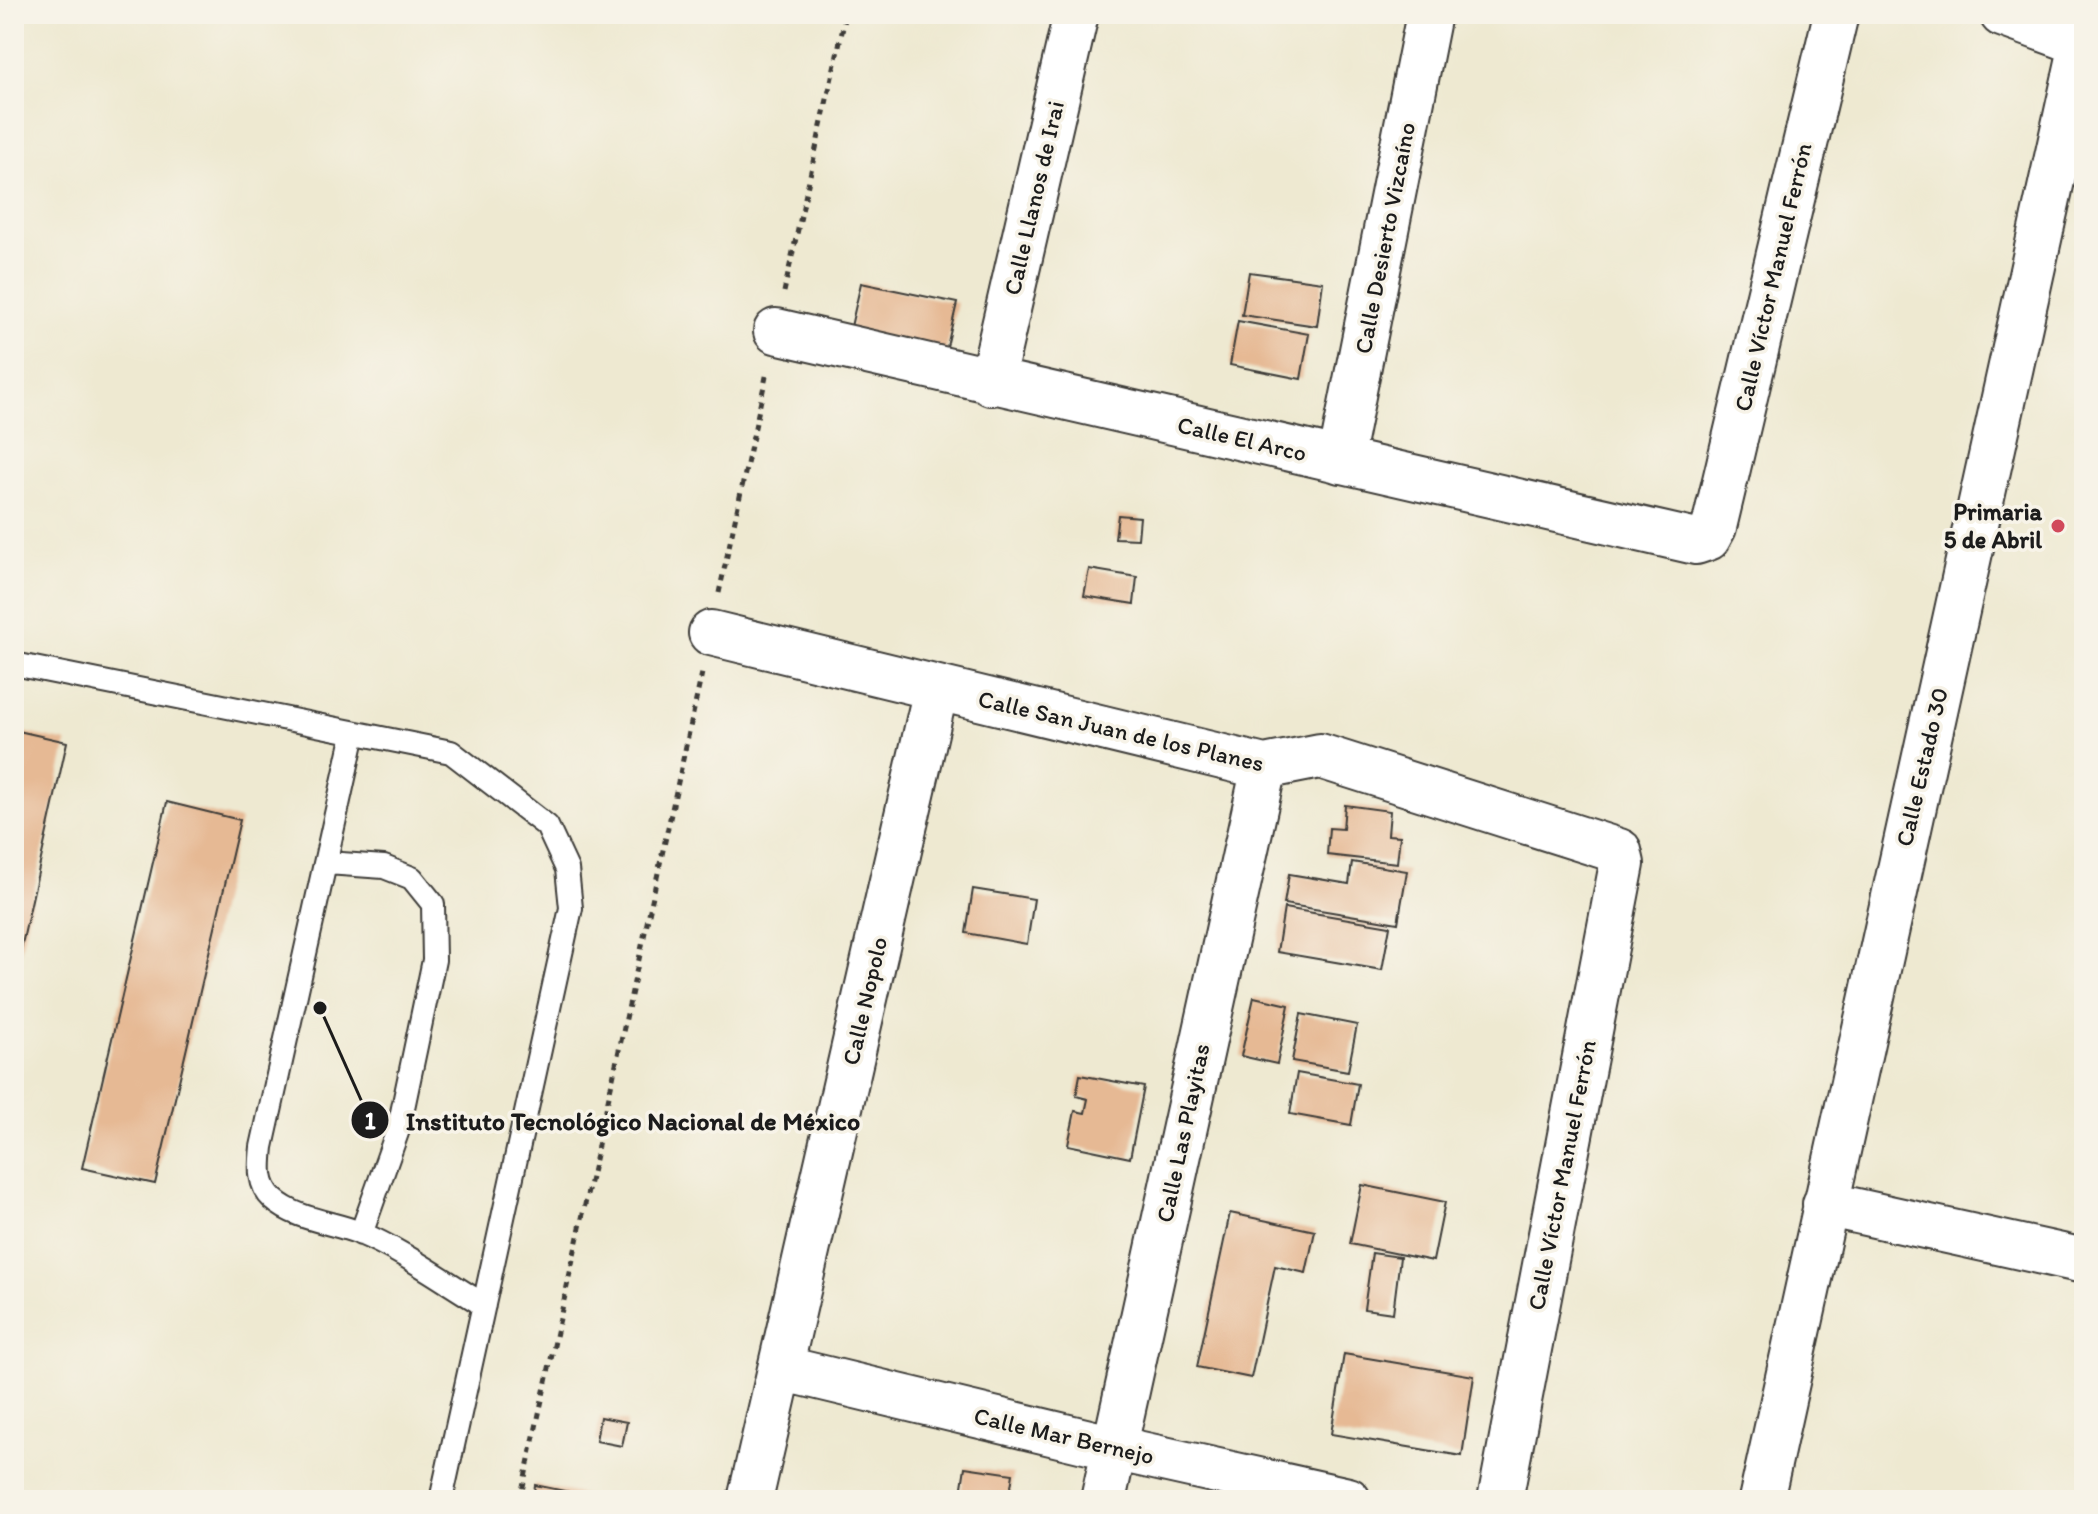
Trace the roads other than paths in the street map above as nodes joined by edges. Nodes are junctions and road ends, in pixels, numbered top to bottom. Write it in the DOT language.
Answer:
graph roads {
  1 [pos="1076,14"];
  2 [pos="1429,14"];
  3 [pos="1836,14"];
  4 [pos="2002,14"];
  5 [pos="2083,41"];
  6 [pos="776,331"];
  7 [pos="991,383"];
  8 [pos="1340,461"];
  9 [pos="1708,538"];
  10 [pos="711,633"];
  11 [pos="14,664"];
  12 [pos="936,689"];
  13 [pos="354,733"];
  14 [pos="1264,767"];
  15 [pos="1619,851"];
  16 [pos="327,863"];
  17 [pos="1825,1204"];
  18 [pos="361,1234"];
  19 [pos="2084,1261"];
  20 [pos="484,1305"];
  21 [pos="781,1368"];
  22 [pos="1114,1448"];
  23 [pos="441,1500"];
  24 [pos="750,1500"];
  25 [pos="1103,1500"];
  26 [pos="1348,1500"];
  27 [pos="1500,1500"];
  28 [pos="1761,1500"];
  1 -- 7 [label="street, Calle Llanos de Irai"];
  2 -- 8 [label="street, Calle Desierto Vizcaíno"];
  3 -- 9 [label="street, Calle Víctor Manuel Ferrón"];
  4 -- 5 [label="street"];
  5 -- 17 [label="street, Calle Estado 30"];
  6 -- 7 [label="street, Calle El Arco"];
  7 -- 8 [label="street, Calle El Arco"];
  8 -- 9 [label="street, Calle El Arco"];
  10 -- 12 [label="street, Calle San Juan de los Planes"];
  11 -- 13 [label="lane"];
  12 -- 14 [label="street, Calle San Juan de los Planes"];
  12 -- 21 [label="street, Calle Nopolo"];
  13 -- 16 [label="lane"];
  13 -- 20 [label="lane"];
  14 -- 15 [label="street, Calle San Juan de los Planes"];
  14 -- 22 [label="street, Calle Las Playitas"];
  15 -- 27 [label="street, Calle Víctor Manuel Ferrón"];
  16 -- 18 [label="lane"];
  16 -- 18 [label="lane"];
  17 -- 19 [label="street"];
  17 -- 28 [label="street, Calle Estado 30"];
  18 -- 20 [label="lane"];
  20 -- 23 [label="lane"];
  21 -- 22 [label="street, Calle Mar Bernejo"];
  21 -- 24 [label="street, Calle Nopolo"];
  22 -- 25 [label="street, Calle Las Playitas"];
  22 -- 26 [label="street, Calle Mar Bernejo"];
}
